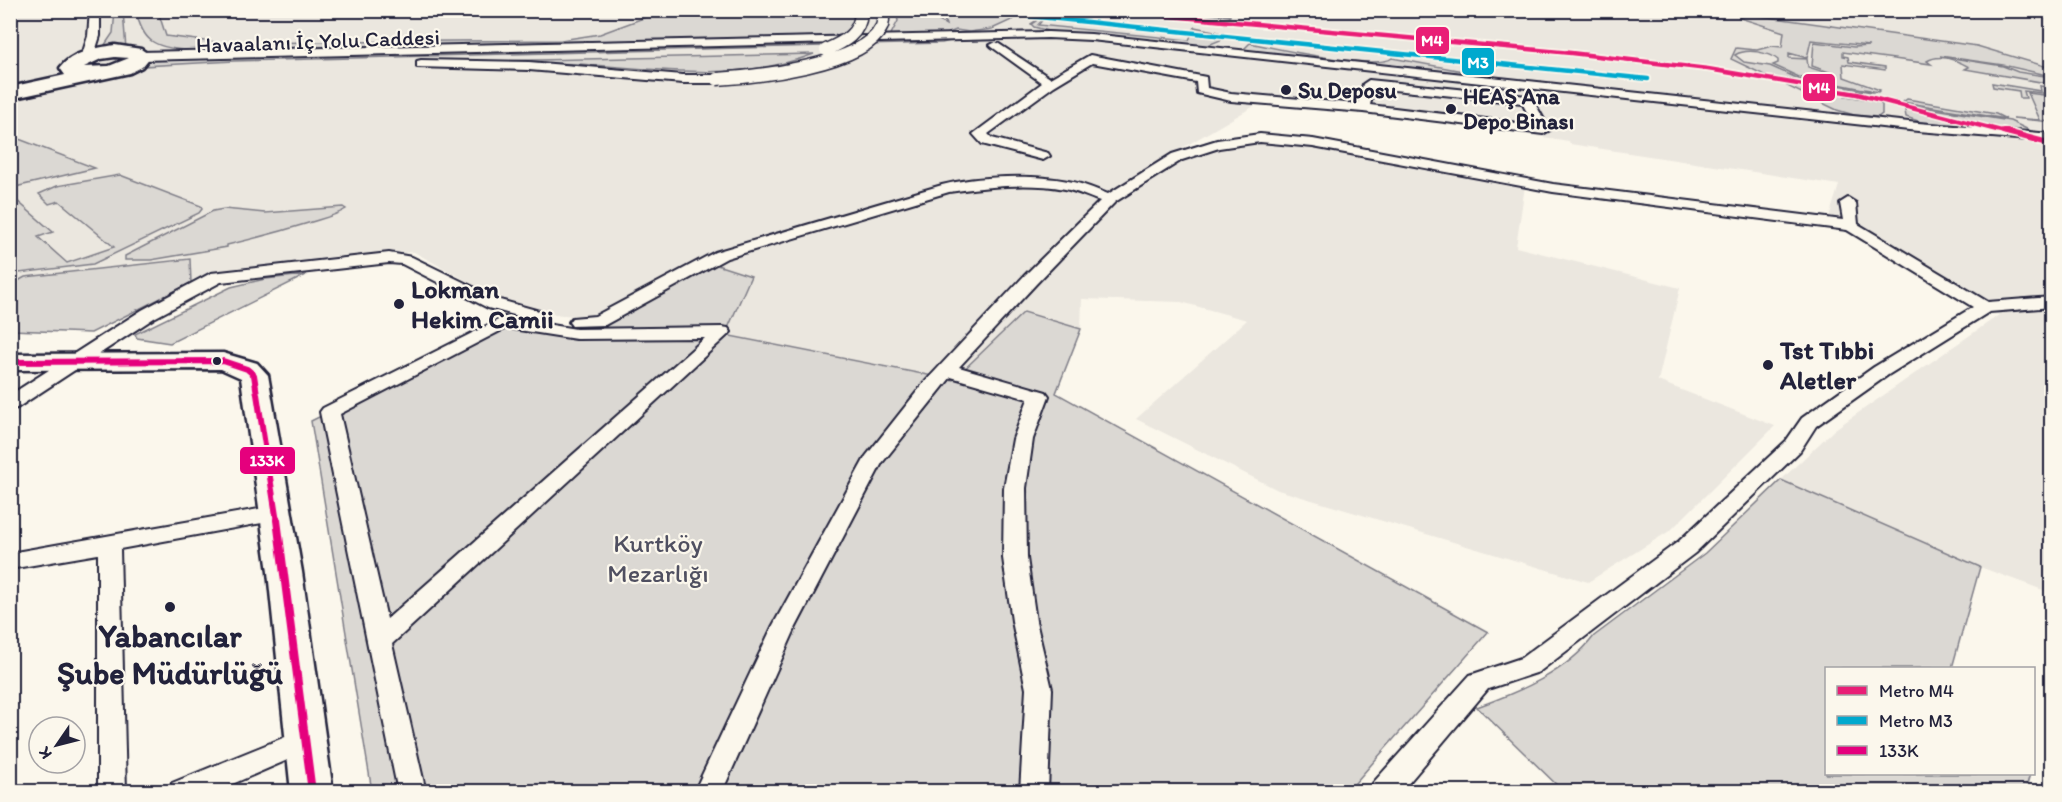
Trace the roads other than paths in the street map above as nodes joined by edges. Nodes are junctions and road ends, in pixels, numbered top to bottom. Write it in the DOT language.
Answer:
graph roads {
  1 [pos="883,10"];
  2 [pos="860,12"];
  3 [pos="94,13"];
  4 [pos="1016,40"];
  5 [pos="996,45"];
  6 [pos="141,56"];
  7 [pos="83,60"];
  8 [pos="283,63"];
  9 [pos="363,64"];
  10 [pos="409,64"];
  11 [pos="114,70"];
  12 [pos="722,76"];
  13 [pos="10,82"];
  14 [pos="1050,83"];
  15 [pos="10,93"];
  16 [pos="1363,108"];
  17 [pos="2052,138"];
  18 [pos="1043,156"];
  19 [pos="1110,199"];
  20 [pos="1848,203"];
  21 [pos="1851,226"];
  22 [pos="2052,302"];
  23 [pos="1985,307"];
  24 [pos="76,360"];
  25 [pos="10,362"];
  26 [pos="948,370"];
  27 [pos="10,404"];
  28 [pos="276,514"];
  29 [pos="109,544"];
  30 [pos="10,561"];
  31 [pos="379,641"];
  32 [pos="305,740"];
  33 [pos="112,792"];
  34 [pos="182,792"];
  35 [pos="312,792"];
  36 [pos="412,792"];
  37 [pos="708,792"];
  38 [pos="1034,792"];
  39 [pos="1383,792"];
  1 -- 12 [label="street, bridge"];
  2 -- 12 [label="street, bridge"];
  3 -- 7 [label="street"];
  4 -- 5 [label="street, Havaalanı İç Yolu Caddesi"];
  4 -- 6 [label="street, Havaalanı İç Yolu Caddesi"];
  4 -- 17 [label="street, Havaalanı İç Yolu Caddesi"];
  5 -- 8 [label="street, Havaalanı İç Yolu Caddesi"];
  5 -- 14 [label="street"];
  6 -- 7 [label="highway"];
  6 -- 11 [label="highway"];
  7 -- 11 [label="highway"];
  7 -- 13 [label="highway"];
  8 -- 9 [label="street"];
  8 -- 11 [label="street, Havaalanı İç Yolu Caddesi"];
  10 -- 12 [label="street"];
  11 -- 15 [label="highway"];
  14 -- 16 [label="street"];
  14 -- 18 [label="street"];
  16 -- 16 [label="street"];
  19 -- 21 [label="street"];
  19 -- 24 [label="street"];
  19 -- 26 [label="street"];
  20 -- 21 [label="street"];
  21 -- 23 [label="street"];
  22 -- 23 [label="street"];
  23 -- 39 [label="street"];
  24 -- 25 [label="street"];
  24 -- 27 [label="street"];
  24 -- 28 [label="street"];
  26 -- 37 [label="street"];
  26 -- 38 [label="street"];
  28 -- 29 [label="street"];
  28 -- 32 [label="street"];
  29 -- 30 [label="street"];
  29 -- 33 [label="street"];
  31 -- 31 [label="street"];
  31 -- 36 [label="street"];
  32 -- 34 [label="street"];
  32 -- 35 [label="street"];
}
